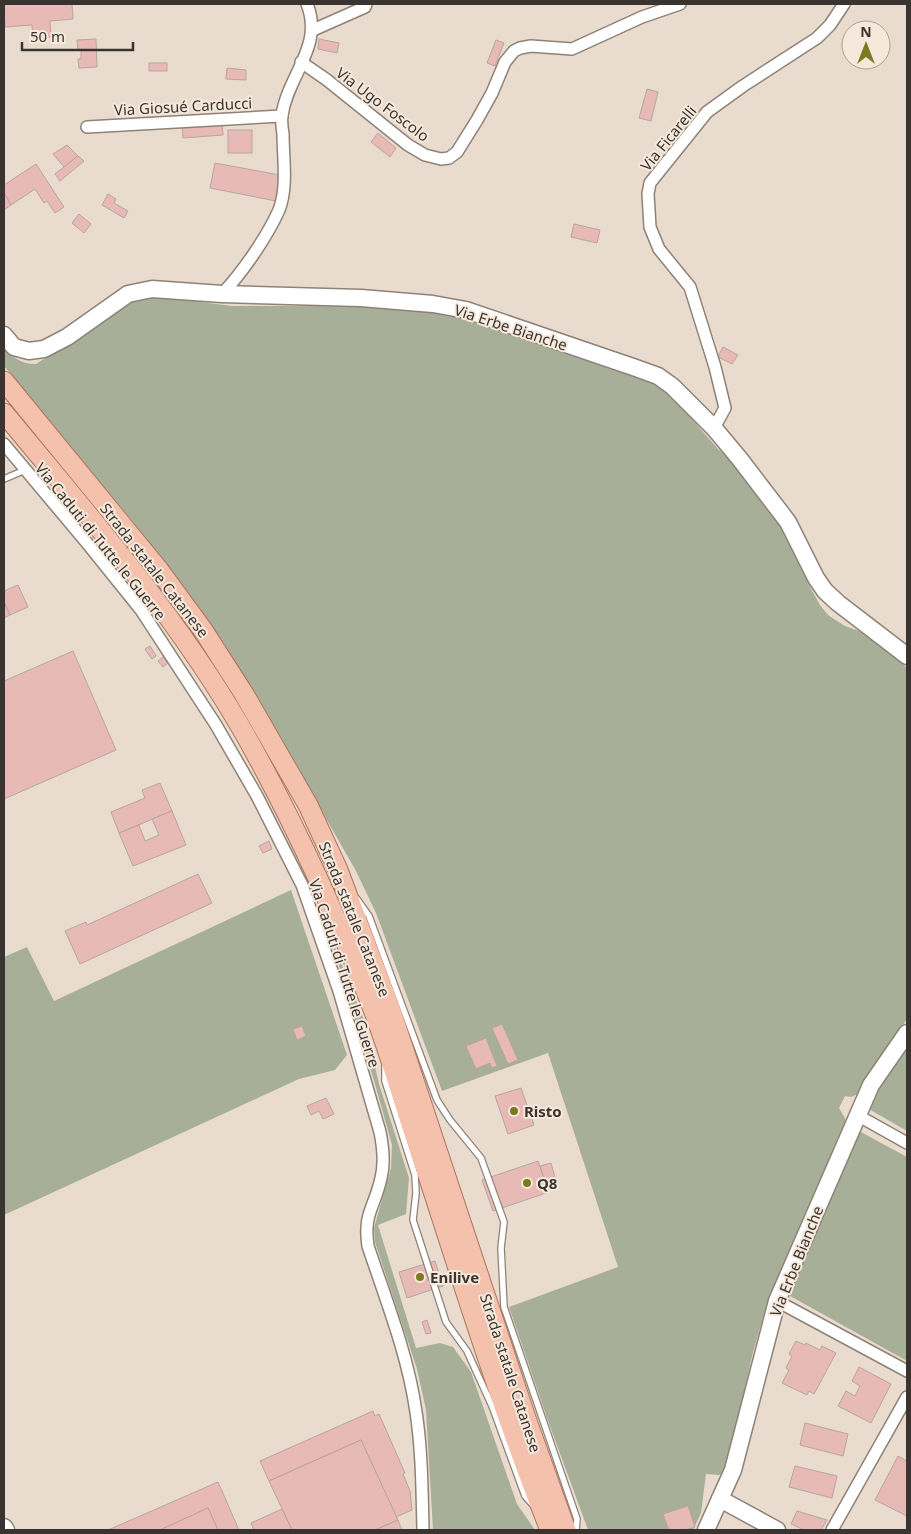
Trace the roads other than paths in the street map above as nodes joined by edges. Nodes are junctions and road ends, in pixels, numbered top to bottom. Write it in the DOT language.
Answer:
graph roads {
  1 [pos="307,4"];
  2 [pos="366,4"];
  3 [pos="680,4"];
  4 [pos="844,4"];
  5 [pos="313,30"];
  6 [pos="301,62"];
  7 [pos="282,116"];
  8 [pos="87,127"];
  9 [pos="222,294"];
  10 [pos="4,335"];
  11 [pos="4,381"];
  12 [pos="4,413"];
  13 [pos="714,428"];
  14 [pos="4,444"];
  15 [pos="25,470"];
  16 [pos="4,479"];
  17 [pos="907,656"];
  18 [pos="338,870"];
  19 [pos="907,1033"];
  20 [pos="383,1040"];
  21 [pos="857,1115"];
  22 [pos="907,1143"];
  23 [pos="776,1301"];
  24 [pos="907,1371"];
  25 [pos="907,1397"];
  26 [pos="720,1499"];
  27 [pos="547,1525"];
  28 [pos="423,1530"];
  29 [pos="566,1530"];
  30 [pos="576,1530"];
  31 [pos="706,1530"];
  32 [pos="777,1530"];
  33 [pos="832,1530"];
  1 -- 5 [label="street"];
  2 -- 5 [label="street"];
  3 -- 6 [label="street, Via Ugo Foscolo"];
  4 -- 13 [label="street, Via Ficarelli"];
  5 -- 6 [label="street"];
  6 -- 7 [label="street"];
  7 -- 8 [label="street, Via Giosué Carducci"];
  7 -- 9 [label="street"];
  9 -- 10 [label="street, Via Erbe Bianche"];
  9 -- 13 [label="street, Via Erbe Bianche"];
  11 -- 18 [label="main road, Strada statale Catanese"];
  12 -- 20 [label="main road, Strada statale Catanese"];
  13 -- 17 [label="street, Via Erbe Bianche"];
  14 -- 15 [label="street, Via Caduti di Tutte le Guerre"];
  15 -- 16 [label="lane"];
  15 -- 28 [label="street, Via Caduti di Tutte le Guerre"];
  18 -- 29 [label="main road, Strada statale Catanese"];
  18 -- 30 [label="lane"];
  19 -- 21 [label="street, Via Erbe Bianche"];
  20 -- 27 [label="main road, Strada statale Catanese"];
  20 -- 27 [label="lane"];
  21 -- 22 [label="street"];
  21 -- 23 [label="street, Via Erbe Bianche"];
  23 -- 24 [label="street"];
  23 -- 26 [label="street, Via Erbe Bianche"];
  25 -- 33 [label="street"];
  26 -- 31 [label="street, Via Erbe Bianche"];
  26 -- 32 [label="street"];
}
